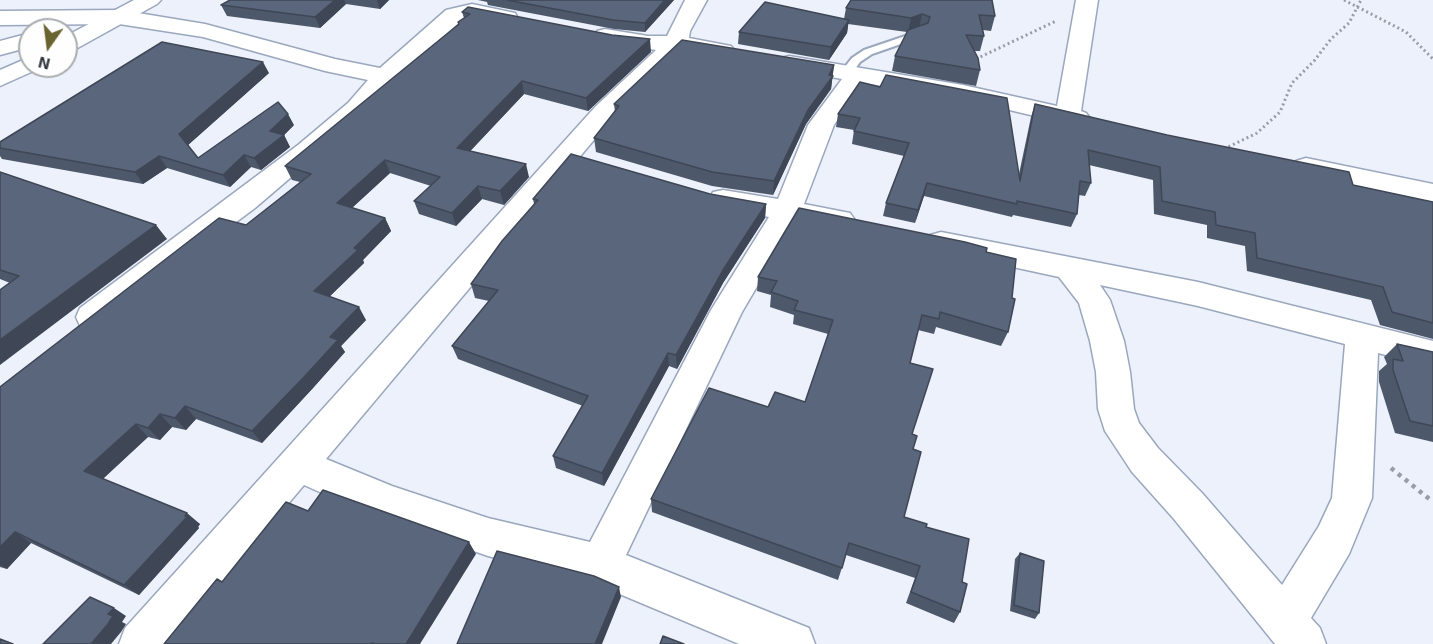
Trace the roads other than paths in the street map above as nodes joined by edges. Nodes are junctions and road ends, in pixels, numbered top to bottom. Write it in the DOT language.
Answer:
graph roads {
  1 [pos="150,0"];
  2 [pos="696,0"];
  3 [pos="1087,3"];
  4 [pos="467,6"];
  5 [pos="118,11"];
  6 [pos="79,16"];
  7 [pos="0,18"];
  8 [pos="75,18"];
  9 [pos="532,23"];
  10 [pos="582,32"];
  11 [pos="920,34"];
  12 [pos="78,37"];
  13 [pos="18,43"];
  14 [pos="677,44"];
  15 [pos="0,48"];
  16 [pos="18,70"];
  17 [pos="851,74"];
  18 [pos="385,76"];
  19 [pos="0,79"];
  20 [pos="1068,116"];
  21 [pos="1099,123"];
  22 [pos="1278,162"];
  23 [pos="1433,193"];
  24 [pos="701,194"];
  25 [pos="788,209"];
  26 [pos="867,226"];
  27 [pos="912,236"];
  28 [pos="1070,269"];
  29 [pos="71,334"];
  30 [pos="1362,338"];
  31 [pos="1433,354"];
  32 [pos="297,464"];
  33 [pos="600,566"];
  34 [pos="1294,633"];
  35 [pos="141,644"];
  36 [pos="793,644"];
  1 -- 5 [label="street"];
  2 -- 14 [label="street"];
  3 -- 20 [label="street"];
  4 -- 9 [label="street"];
  4 -- 18 [label="street"];
  5 -- 6 [label="street"];
  5 -- 12 [label="street"];
  5 -- 18 [label="street"];
  6 -- 7 [label="street"];
  6 -- 8 [label="street"];
  10 -- 14 [label="street"];
  11 -- 17 [label="lane"];
  13 -- 15 [label="street"];
  14 -- 17 [label="street"];
  14 -- 32 [label="street"];
  16 -- 19 [label="street"];
  17 -- 20 [label="street"];
  17 -- 25 [label="street"];
  18 -- 29 [label="street"];
  20 -- 21 [label="street"];
  22 -- 23 [label="street"];
  24 -- 25 [label="street"];
  25 -- 26 [label="street"];
  25 -- 33 [label="street"];
  27 -- 28 [label="street"];
  28 -- 30 [label="street"];
  28 -- 34 [label="street"];
  30 -- 31 [label="street"];
  30 -- 34 [label="street"];
  32 -- 33 [label="street"];
  32 -- 35 [label="street"];
  33 -- 36 [label="street"];
}
